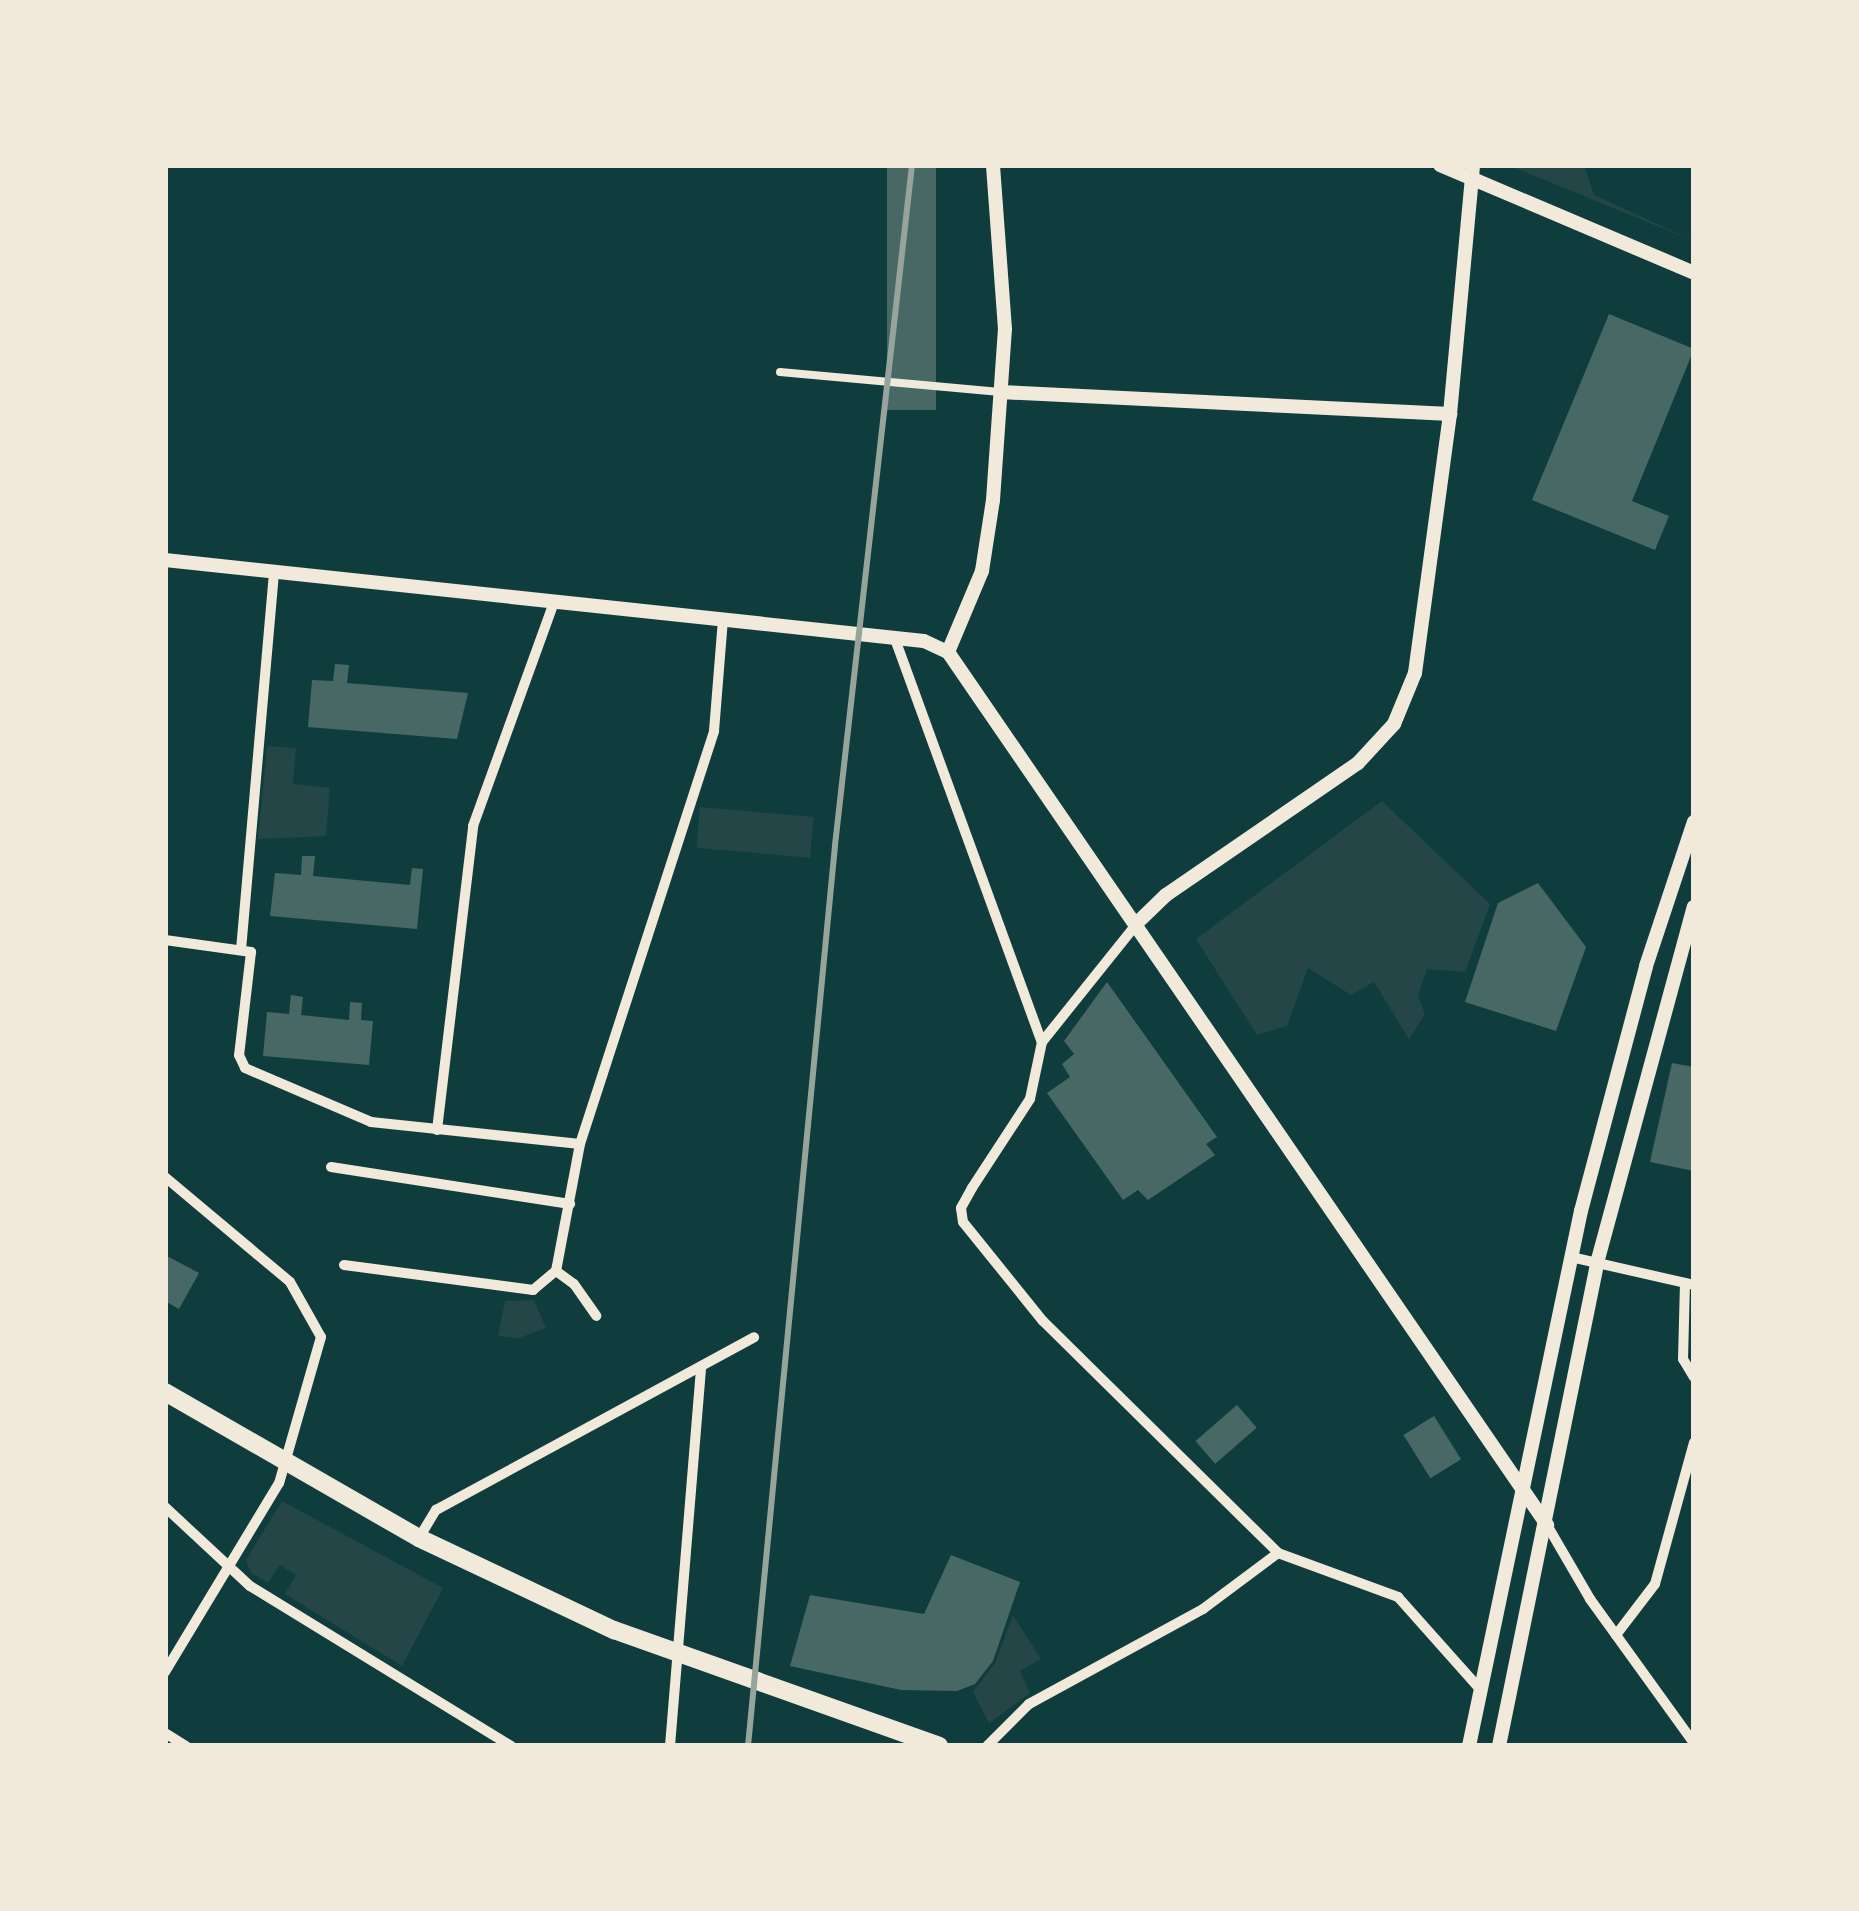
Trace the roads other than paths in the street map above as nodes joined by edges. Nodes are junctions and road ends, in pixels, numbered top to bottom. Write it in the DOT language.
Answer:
graph roads {
  1 [pos="993,165"];
  2 [pos="1440,165"];
  3 [pos="1472,172"];
  4 [pos="1694,273"];
  5 [pos="780,372"];
  6 [pos="1000,392"];
  7 [pos="1450,414"];
  8 [pos="165,560"];
  9 [pos="274,572"];
  10 [pos="554,602"];
  11 [pos="723,620"];
  12 [pos="895,639"];
  13 [pos="948,652"];
  14 [pos="1694,822"];
  15 [pos="1694,907"];
  16 [pos="1138,922"];
  17 [pos="165,940"];
  18 [pos="241,950"];
  19 [pos="1646,966"];
  20 [pos="1672,974"];
  21 [pos="1042,1042"];
  22 [pos="437,1130"];
  23 [pos="580,1144"];
  24 [pos="331,1167"];
  25 [pos="165,1177"];
  26 [pos="570,1204"];
  27 [pos="1571,1257"];
  28 [pos="1597,1264"];
  29 [pos="344,1265"];
  30 [pos="556,1271"];
  31 [pos="1690,1284"];
  32 [pos="596,1316"];
  33 [pos="754,1337"];
  34 [pos="702,1366"];
  35 [pos="1694,1377"];
  36 [pos="165,1392"];
  37 [pos="1694,1442"];
  38 [pos="286,1463"];
  39 [pos="1526,1495"];
  40 [pos="165,1507"];
  41 [pos="1547,1526"];
  42 [pos="419,1538"];
  43 [pos="1278,1554"];
  44 [pos="232,1563"];
  45 [pos="1616,1636"];
  46 [pos="678,1658"];
  47 [pos="165,1672"];
  48 [pos="1482,1690"];
  49 [pos="165,1733"];
  50 [pos="1694,1744"];
  51 [pos="186,1746"];
  52 [pos="511,1746"];
  53 [pos="670,1746"];
  54 [pos="939,1746"];
  55 [pos="987,1746"];
  56 [pos="1468,1746"];
  57 [pos="1499,1746"];
  1 -- 6 [label="street"];
  2 -- 3 [label="street"];
  3 -- 4 [label="street"];
  3 -- 7 [label="street"];
  5 -- 6 [label="street"];
  6 -- 7 [label="street"];
  6 -- 13 [label="street"];
  7 -- 16 [label="street"];
  8 -- 9 [label="street"];
  9 -- 10 [label="street"];
  9 -- 18 [label="street"];
  10 -- 11 [label="street"];
  10 -- 22 [label="street"];
  11 -- 12 [label="street"];
  11 -- 23 [label="street"];
  12 -- 13 [label="street"];
  12 -- 21 [label="street"];
  13 -- 16 [label="street"];
  14 -- 19 [label="street"];
  15 -- 20 [label="street"];
  16 -- 21 [label="street"];
  16 -- 39 [label="street"];
  17 -- 18 [label="street"];
  18 -- 22 [label="street"];
  19 -- 20 [label="street"];
  19 -- 27 [label="street"];
  20 -- 28 [label="street"];
  21 -- 43 [label="street"];
  22 -- 23 [label="street"];
  23 -- 26 [label="street"];
  24 -- 26 [label="street"];
  25 -- 38 [label="street"];
  26 -- 30 [label="street"];
  27 -- 28 [label="street"];
  27 -- 39 [label="street"];
  28 -- 31 [label="street"];
  28 -- 41 [label="street"];
  29 -- 30 [label="street"];
  30 -- 32 [label="street"];
  31 -- 35 [label="street"];
  33 -- 34 [label="street"];
  34 -- 42 [label="street"];
  34 -- 46 [label="street"];
  36 -- 38 [label="main road"];
  37 -- 45 [label="street"];
  38 -- 42 [label="main road"];
  38 -- 44 [label="street"];
  39 -- 41 [label="street"];
  39 -- 48 [label="street"];
  40 -- 44 [label="street"];
  41 -- 45 [label="street"];
  41 -- 57 [label="street"];
  42 -- 46 [label="main road"];
  43 -- 48 [label="street"];
  43 -- 55 [label="street"];
  44 -- 47 [label="street"];
  44 -- 52 [label="street"];
  45 -- 50 [label="street"];
  46 -- 53 [label="street"];
  46 -- 54 [label="main road"];
  48 -- 56 [label="street"];
  49 -- 51 [label="street"];
}
